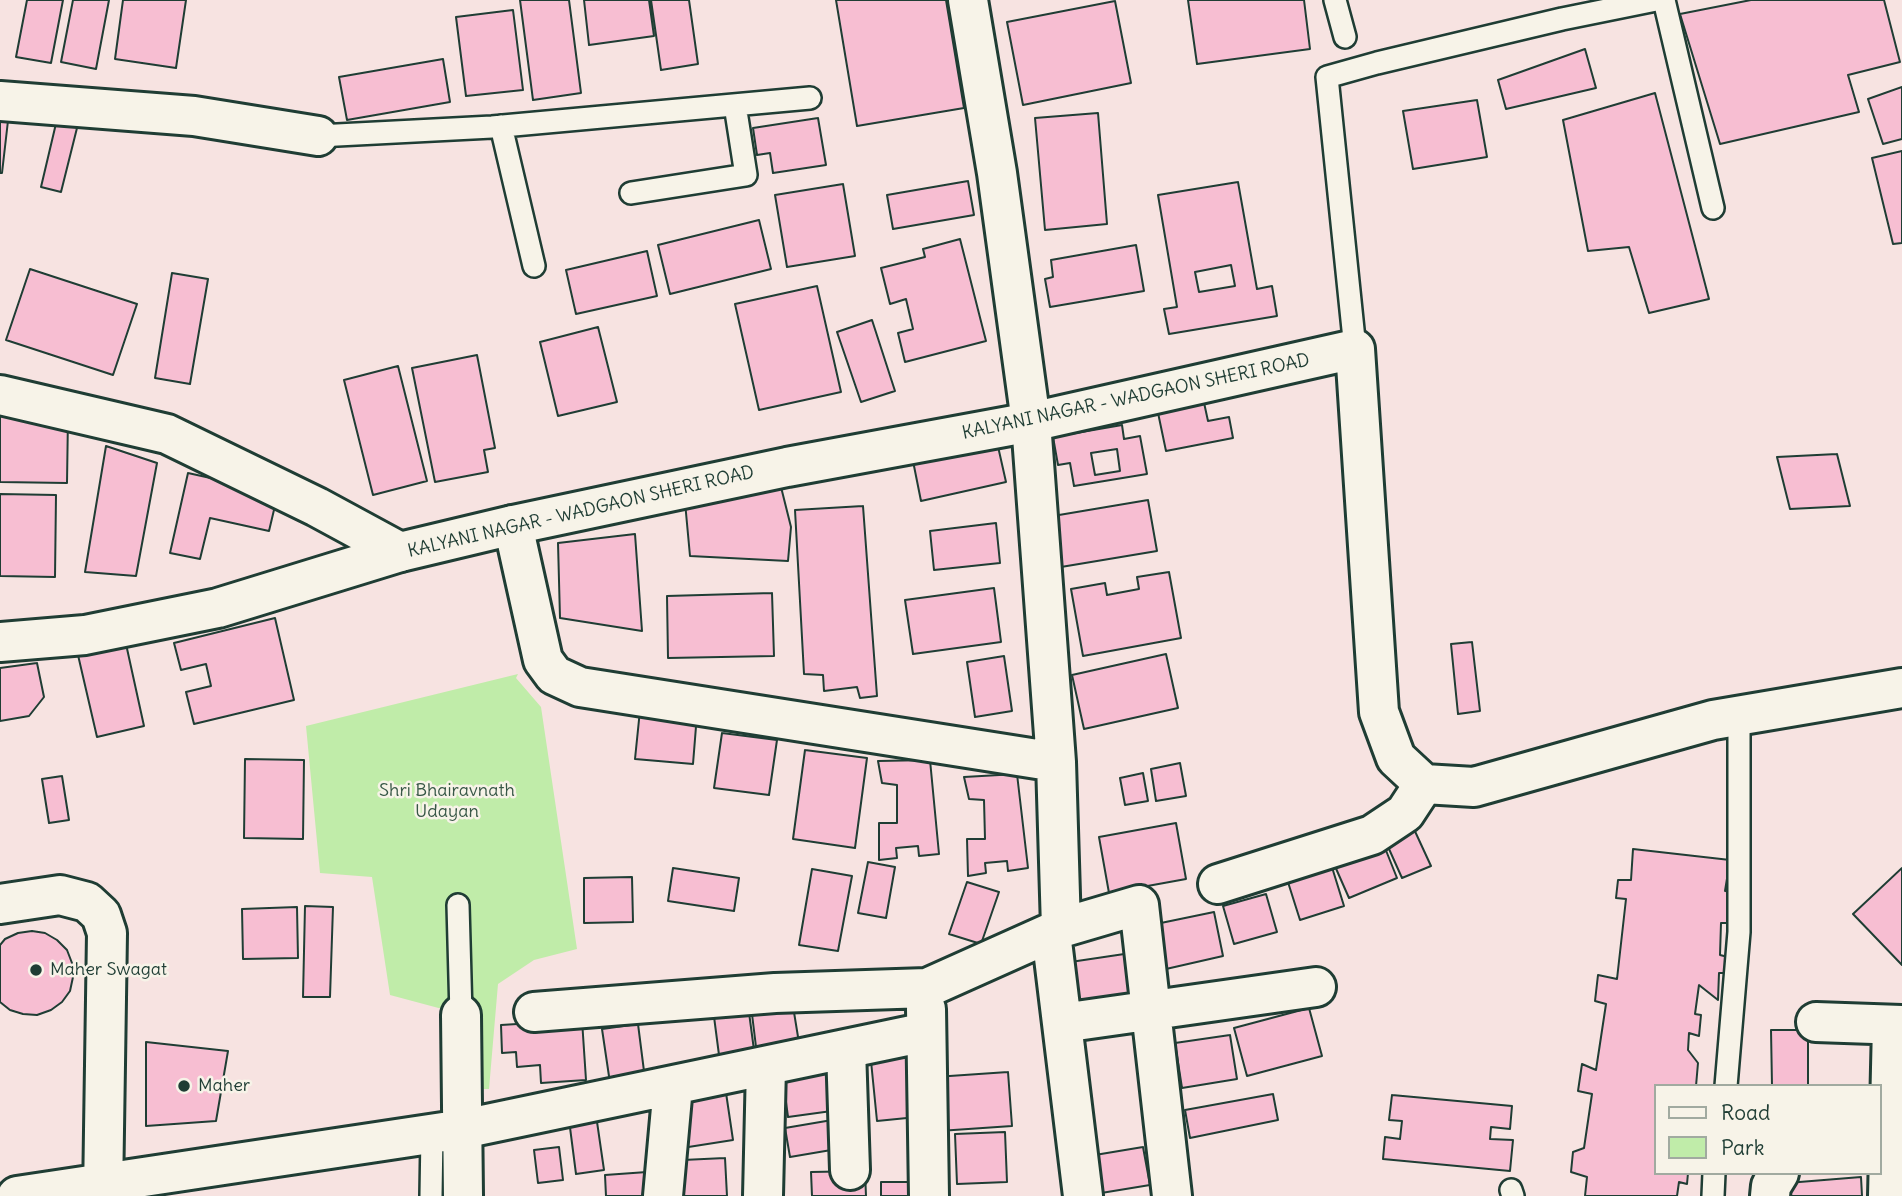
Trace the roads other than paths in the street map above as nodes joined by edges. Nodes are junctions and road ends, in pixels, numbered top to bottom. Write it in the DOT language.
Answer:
graph roads {
  1 [pos="968,0"];
  2 [pos="1335,0"];
  3 [pos="1656,0"];
  4 [pos="1664,0"];
  5 [pos="1345,37"];
  6 [pos="810,98"];
  7 [pos="0,101"];
  8 [pos="735,105"];
  9 [pos="501,126"];
  10 [pos="318,136"];
  11 [pos="631,193"];
  12 [pos="1713,208"];
  13 [pos="534,266"];
  14 [pos="1355,349"];
  15 [pos="0,396"];
  16 [pos="1031,422"];
  17 [pos="513,525"];
  18 [pos="400,552"];
  19 [pos="0,642"];
  20 [pos="1902,688"];
  21 [pos="1739,716"];
  22 [pos="1056,762"];
  23 [pos="1424,784"];
  24 [pos="1218,884"];
  25 [pos="0,904"];
  26 [pos="458,905"];
  27 [pos="1056,930"];
  28 [pos="1316,987"];
  29 [pos="927,989"];
  30 [pos="1151,1011"];
  31 [pos="534,1012"];
  32 [pos="461,1015"];
  33 [pos="1816,1022"];
  34 [pos="1062,1023"];
  35 [pos="1897,1025"];
  36 [pos="926,1032"];
  37 [pos="846,1049"];
  38 [pos="766,1066"];
  39 [pos="1726,1084"];
  40 [pos="673,1086"];
  41 [pos="447,1132"];
  42 [pos="1884,1154"];
  43 [pos="850,1170"];
  44 [pos="1714,1175"];
  45 [pos="1778,1175"];
  46 [pos="103,1189"];
  47 [pos="17,1196"];
  48 [pos="431,1196"];
  49 [pos="463,1196"];
  50 [pos="663,1196"];
  51 [pos="763,1196"];
  52 [pos="929,1196"];
  53 [pos="1083,1196"];
  54 [pos="1172,1196"];
  55 [pos="1713,1196"];
  56 [pos="1770,1196"];
  57 [pos="1888,1196"];
  1 -- 16 [label="street"];
  2 -- 5 [label="lane"];
  3 -- 14 [label="lane"];
  4 -- 12 [label="lane"];
  6 -- 8 [label="lane"];
  7 -- 10 [label="street"];
  8 -- 9 [label="lane"];
  8 -- 11 [label="lane"];
  9 -- 10 [label="lane"];
  9 -- 13 [label="lane"];
  14 -- 16 [label="street, KALYANI NAGAR - WADGAON SHERI ROAD"];
  14 -- 23 [label="street"];
  15 -- 18 [label="street"];
  16 -- 17 [label="street, KALYANI NAGAR - WADGAON SHERI ROAD"];
  16 -- 22 [label="street"];
  17 -- 18 [label="street, KALYANI NAGAR - WADGAON SHERI ROAD"];
  17 -- 22 [label="street"];
  18 -- 19 [label="street, KALYANI NAGAR - WADGAON SHERI ROAD"];
  20 -- 21 [label="street"];
  21 -- 23 [label="street"];
  21 -- 39 [label="lane"];
  22 -- 27 [label="street"];
  23 -- 24 [label="street"];
  25 -- 46 [label="street"];
  26 -- 32 [label="lane"];
  27 -- 29 [label="street"];
  27 -- 30 [label="street"];
  27 -- 34 [label="street"];
  28 -- 30 [label="street"];
  29 -- 31 [label="street"];
  29 -- 36 [label="street"];
  30 -- 34 [label="street"];
  30 -- 54 [label="street"];
  32 -- 41 [label="street"];
  33 -- 35 [label="street"];
  34 -- 53 [label="street"];
  35 -- 42 [label="street"];
  36 -- 37 [label="street"];
  36 -- 52 [label="street"];
  37 -- 38 [label="street"];
  37 -- 43 [label="street"];
  38 -- 40 [label="street"];
  38 -- 51 [label="street"];
  40 -- 41 [label="street"];
  40 -- 50 [label="street"];
  41 -- 46 [label="street"];
  41 -- 48 [label="lane"];
  41 -- 49 [label="street"];
  42 -- 57 [label="street"];
  44 -- 55 [label="lane"];
  45 -- 56 [label="street"];
  46 -- 47 [label="street"];
}
